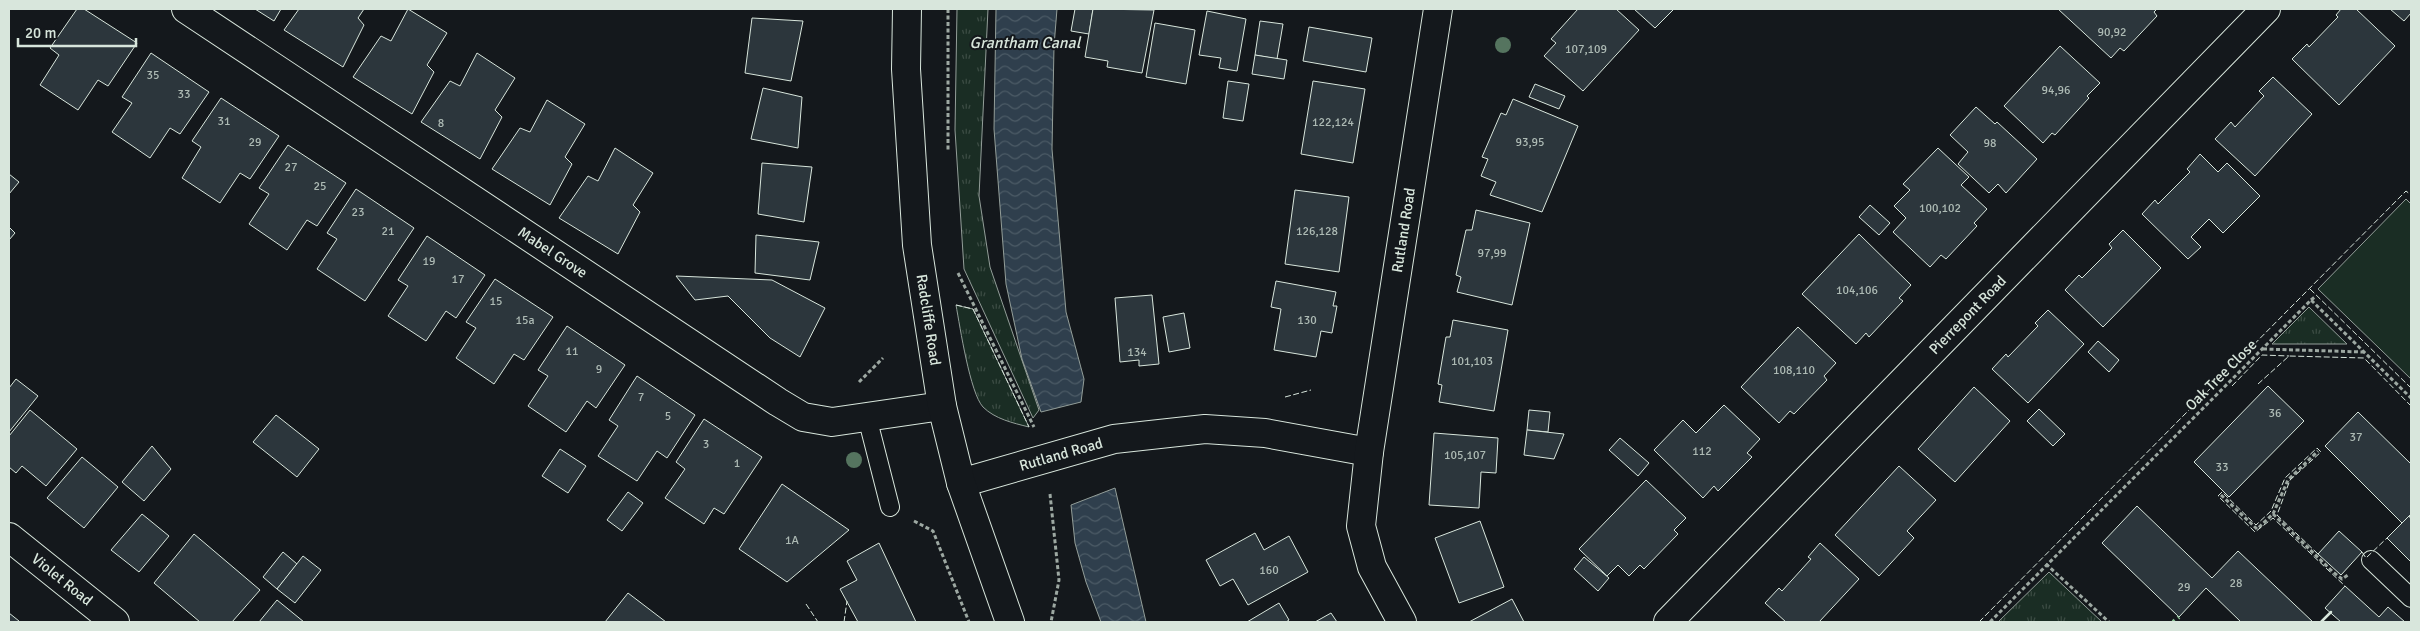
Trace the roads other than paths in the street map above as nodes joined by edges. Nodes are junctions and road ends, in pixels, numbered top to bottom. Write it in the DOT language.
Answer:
graph roads {
  1 [pos="186,9"];
  2 [pos="906,9"];
  3 [pos="1438,9"];
  4 [pos="2266,9"];
  5 [pos="942,406"];
  6 [pos="867,417"];
  7 [pos="1369,452"];
  8 [pos="962,483"];
  9 [pos="890,506"];
  10 [pos="9,537"];
  11 [pos="2370,560"];
  12 [pos="2411,598"];
  13 [pos="115,622"];
  14 [pos="1010,622"];
  15 [pos="1402,622"];
  16 [pos="1668,622"];
  1 -- 6 [label="main road, Mabel Grove"];
  2 -- 5 [label="main road, Radcliffe Road"];
  3 -- 7 [label="main road, Rutland Road"];
  4 -- 16 [label="main road, Pierrepont Road"];
  5 -- 6 [label="main road, Mabel Grove"];
  5 -- 8 [label="main road, Radcliffe Road"];
  6 -- 9 [label="lane"];
  7 -- 8 [label="main road, Rutland Road"];
  7 -- 15 [label="main road, Rutland Road"];
  8 -- 14 [label="main road, Radcliffe Road"];
  10 -- 13 [label="main road, Violet Road"];
  11 -- 12 [label="lane"];
}
